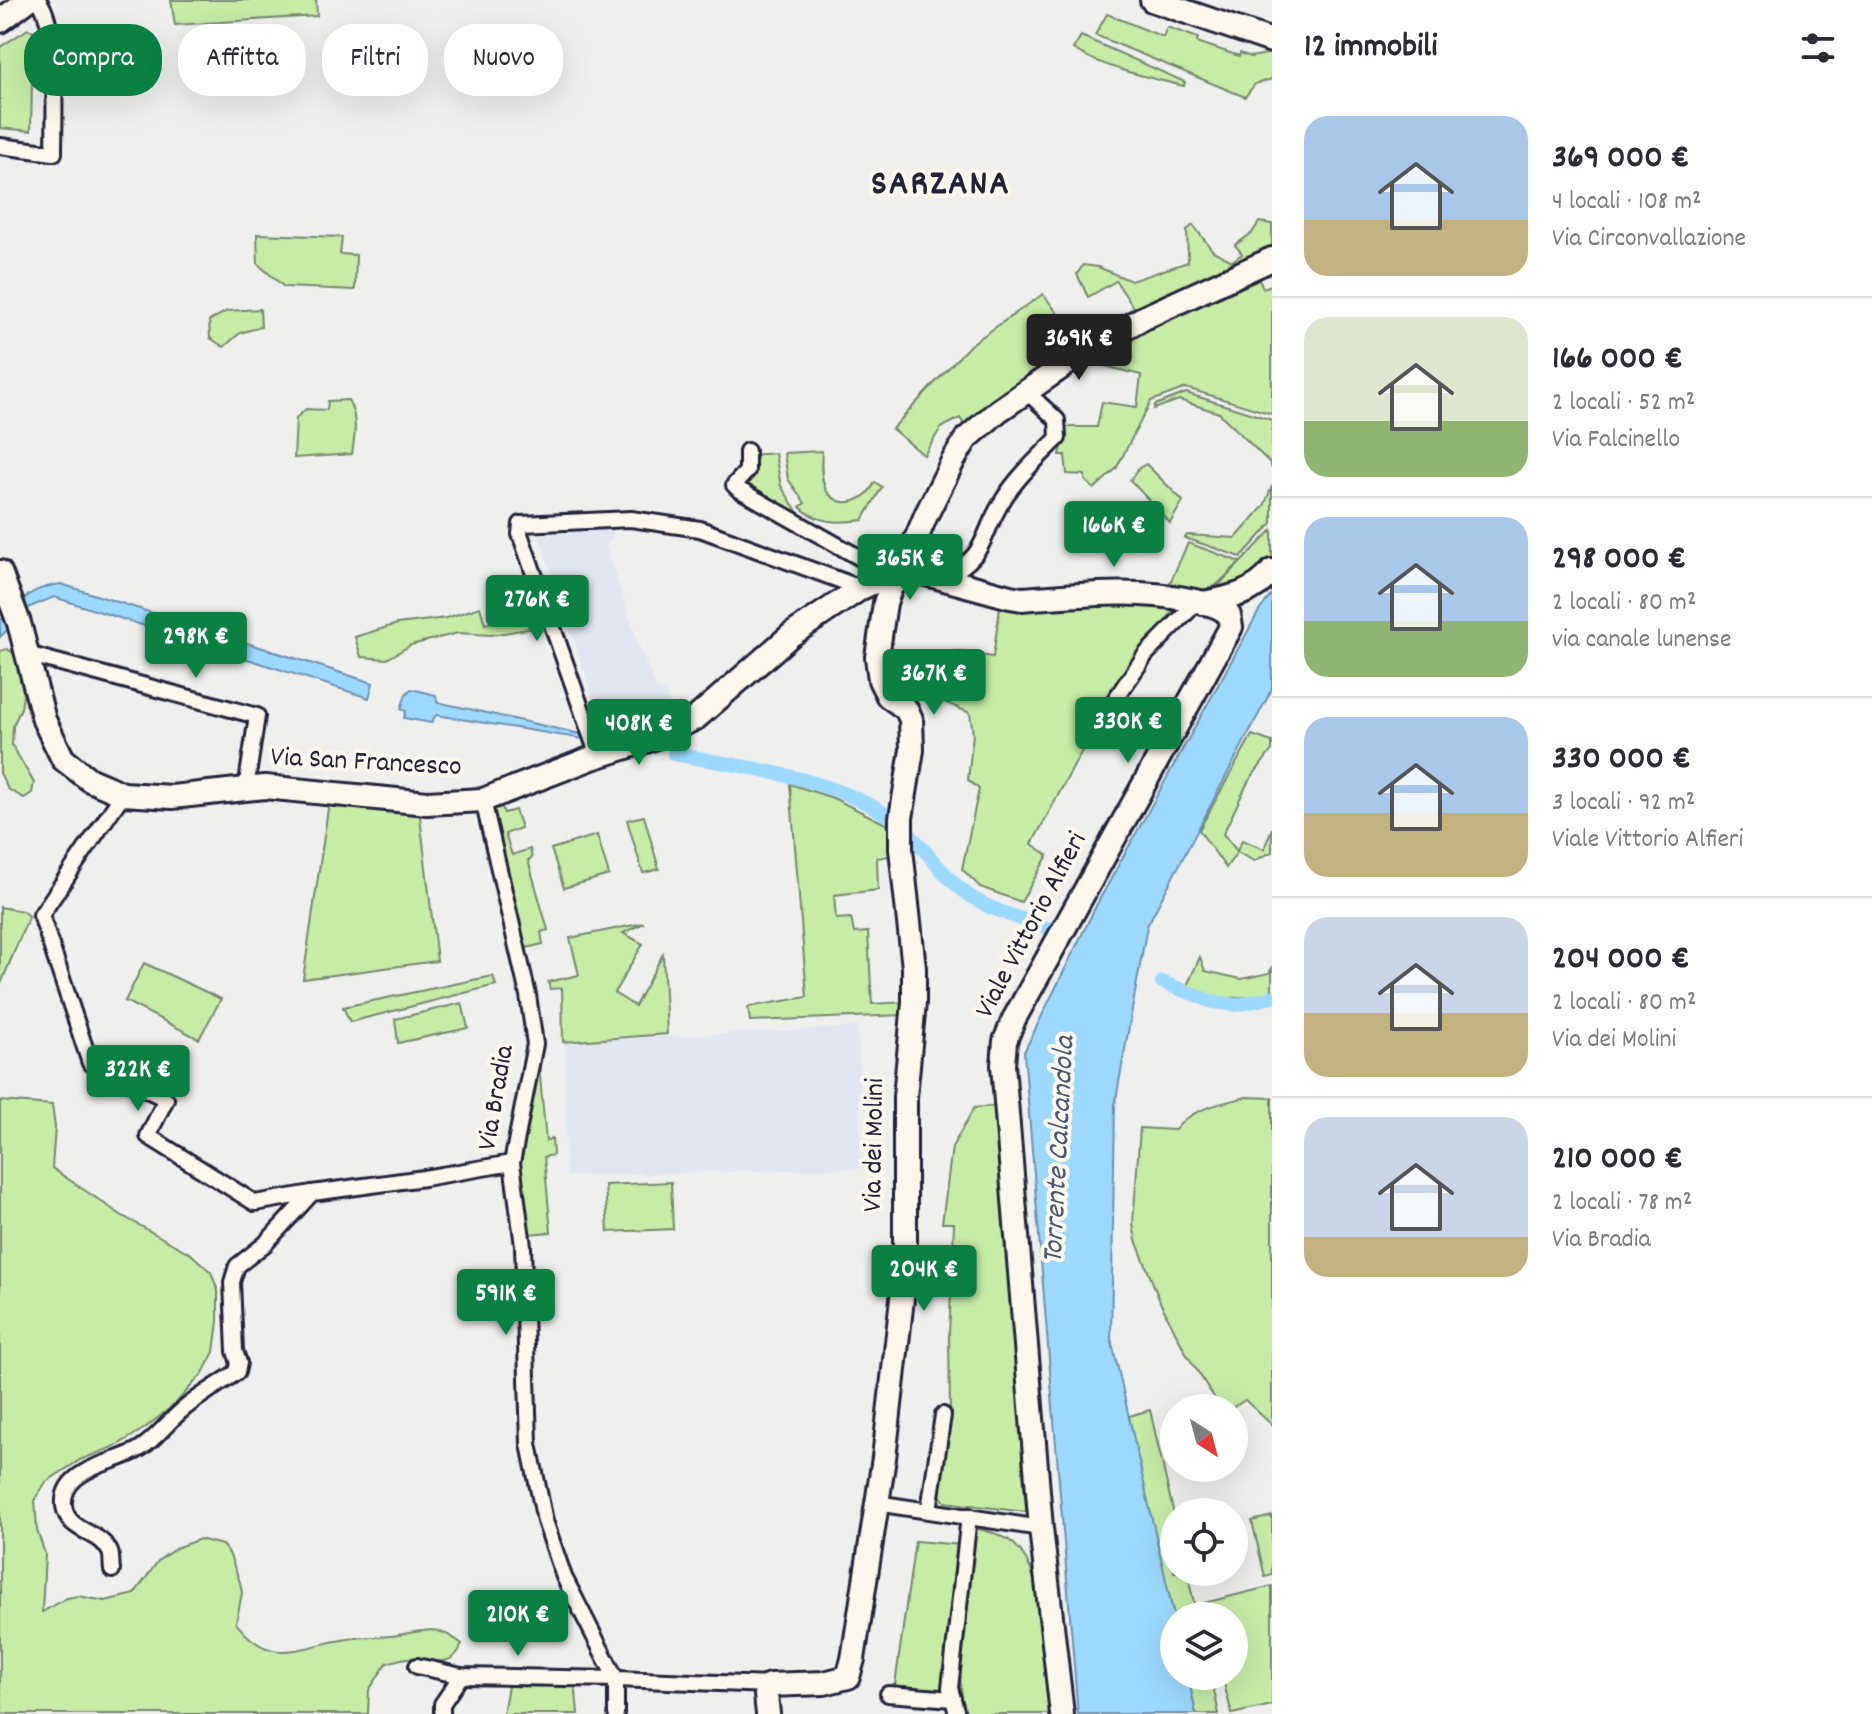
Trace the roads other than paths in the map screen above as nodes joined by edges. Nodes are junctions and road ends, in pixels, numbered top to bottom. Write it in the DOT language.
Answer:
graph roads {
  1 [pos="28,0"];
  2 [pos="38,0"];
  3 [pos="1152,0"];
  4 [pos="0,21"];
  5 [pos="1272,41"];
  6 [pos="0,146"];
  7 [pos="1272,259"];
  8 [pos="1026,391"];
  9 [pos="747,451"];
  10 [pos="914,542"];
  11 [pos="904,568"];
  12 [pos="0,572"];
  13 [pos="1267,577"];
  14 [pos="940,578"];
  15 [pos="873,598"];
  16 [pos="1200,602"];
  17 [pos="27,654"];
  18 [pos="1110,707"];
  19 [pos="598,756"];
  20 [pos="246,789"];
  21 [pos="123,794"];
  22 [pos="483,800"];
  23 [pos="512,1163"];
  24 [pos="312,1193"];
  25 [pos="943,1415"];
  26 [pos="876,1503"];
  27 [pos="929,1510"];
  28 [pos="969,1516"];
  29 [pos="1041,1528"];
  30 [pos="112,1570"];
  31 [pos="417,1666"];
  32 [pos="461,1676"];
  33 [pos="616,1679"];
  34 [pos="770,1685"];
  35 [pos="888,1694"];
  36 [pos="953,1699"];
  37 [pos="442,1714"];
  38 [pos="616,1714"];
  39 [pos="768,1714"];
  40 [pos="957,1714"];
  41 [pos="1062,1714"];
  1 -- 4 [label="street"];
  2 -- 6 [label="street"];
  3 -- 5 [label="street"];
  7 -- 8 [label="street, Via dei Molini"];
  8 -- 10 [label="street, Via dei Molini"];
  8 -- 14 [label="street"];
  9 -- 15 [label="street"];
  10 -- 11 [label="street, Via dei Molini"];
  10 -- 14 [label="street"];
  11 -- 14 [label="street"];
  11 -- 15 [label="street"];
  11 -- 15 [label="street, Via dei Molini"];
  12 -- 17 [label="street, Via San Francesco"];
  13 -- 16 [label="street"];
  14 -- 16 [label="street"];
  15 -- 19 [label="street, Via San Francesco"];
  15 -- 19 [label="street"];
  15 -- 26 [label="street, Via dei Molini"];
  16 -- 18 [label="street"];
  16 -- 29 [label="street, Viale Vittorio Alfieri"];
  17 -- 20 [label="street"];
  17 -- 21 [label="street, Via San Francesco"];
  19 -- 22 [label="street, Via San Francesco"];
  20 -- 21 [label="street, Via San Francesco"];
  20 -- 22 [label="street, Via San Francesco"];
  21 -- 24 [label="street"];
  22 -- 23 [label="street, Via Bradia"];
  23 -- 24 [label="street"];
  23 -- 33 [label="street, Via Bradia"];
  24 -- 30 [label="street"];
  25 -- 27 [label="street"];
  26 -- 27 [label="street"];
  26 -- 34 [label="street, Via dei Molini"];
  27 -- 28 [label="street"];
  28 -- 29 [label="street"];
  28 -- 36 [label="street"];
  29 -- 41 [label="street, Viale Vittorio Alfieri"];
  31 -- 32 [label="street"];
  32 -- 33 [label="street"];
  32 -- 37 [label="street"];
  33 -- 34 [label="street"];
  33 -- 38 [label="street, Via Bradia"];
  34 -- 39 [label="street"];
  35 -- 36 [label="street"];
  36 -- 40 [label="street"];
}
